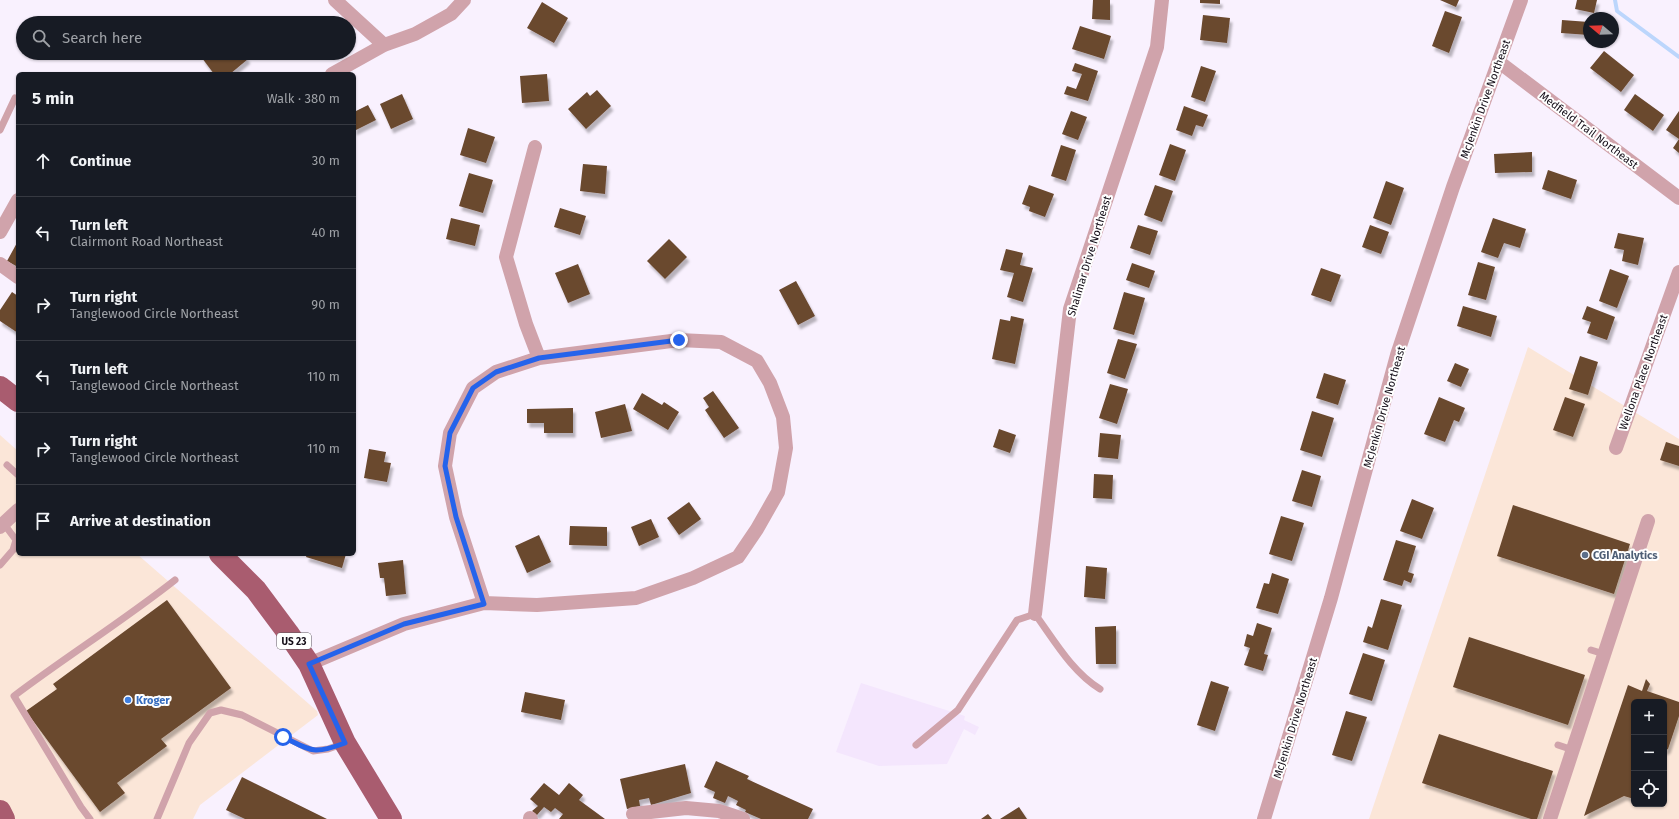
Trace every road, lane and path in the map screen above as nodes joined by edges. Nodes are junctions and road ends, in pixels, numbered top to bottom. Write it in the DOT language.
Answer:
graph roads {
  1 [pos="335,0"];
  2 [pos="464,0"];
  3 [pos="1162,0"];
  4 [pos="1521,0"];
  5 [pos="352,16"];
  6 [pos="356,19"];
  7 [pos="384,45"];
  8 [pos="1499,62"];
  9 [pos="336,72"];
  10 [pos="15,98"];
  11 [pos="0,130"];
  12 [pos="535,147"];
  13 [pos="1679,198"];
  14 [pos="16,204"];
  15 [pos="0,232"];
  16 [pos="0,264"];
  17 [pos="1679,272"];
  18 [pos="16,276"];
  19 [pos="539,358"];
  20 [pos="0,387"];
  21 [pos="16,399"];
  22 [pos="1616,448"];
  23 [pos="7,465"];
  24 [pos="16,473"];
  25 [pos="16,512"];
  26 [pos="1644,522"];
  27 [pos="2,525"];
  28 [pos="222,556"];
  29 [pos="0,565"];
  30 [pos="175,580"];
  31 [pos="484,604"];
  32 [pos="1035,614"];
  33 [pos="309,664"];
  34 [pos="1100,689"];
  35 [pos="345,743"];
  36 [pos="916,745"];
  37 [pos="1558,745"];
  38 [pos="1573,750"];
  39 [pos="0,811"];
  40 [pos="633,814"];
  41 [pos="4,819"];
  42 [pos="90,819"];
  43 [pos="157,819"];
  44 [pos="391,819"];
  45 [pos="743,819"];
  46 [pos="1264,819"];
  47 [pos="1550,819"];
  1 -- 5 [label="street"];
  2 -- 7 [label="street"];
  3 -- 32 [label="street, Shalimar Drive Northeast"];
  4 -- 8 [label="street, McJenkin Drive Northeast"];
  6 -- 7 [label="street"];
  7 -- 9 [label="street"];
  8 -- 13 [label="street, Medfield Trail Northeast"];
  8 -- 46 [label="street, McJenkin Drive Northeast"];
  10 -- 11 [label="lane"];
  12 -- 19 [label="street"];
  14 -- 15 [label="street"];
  16 -- 18 [label="street"];
  17 -- 22 [label="street, Wellona Place Northeast"];
  19 -- 31 [label="street"];
  19 -- 31 [label="street"];
  20 -- 21 [label="main road"];
  23 -- 24 [label="lane"];
  25 -- 27 [label="street"];
  26 -- 38 [label="street"];
  27 -- 29 [label="lane"];
  28 -- 33 [label="main road, US 23"];
  30 -- 42 [label="lane"];
  31 -- 33 [label="street"];
  32 -- 34 [label="lane"];
  32 -- 36 [label="lane"];
  33 -- 35 [label="main road, US 23"];
  35 -- 43 [label="lane"];
  35 -- 44 [label="main road, US 23"];
  37 -- 38 [label="lane"];
  38 -- 47 [label="street"];
  39 -- 41 [label="main road"];
  40 -- 45 [label="street"];
}
